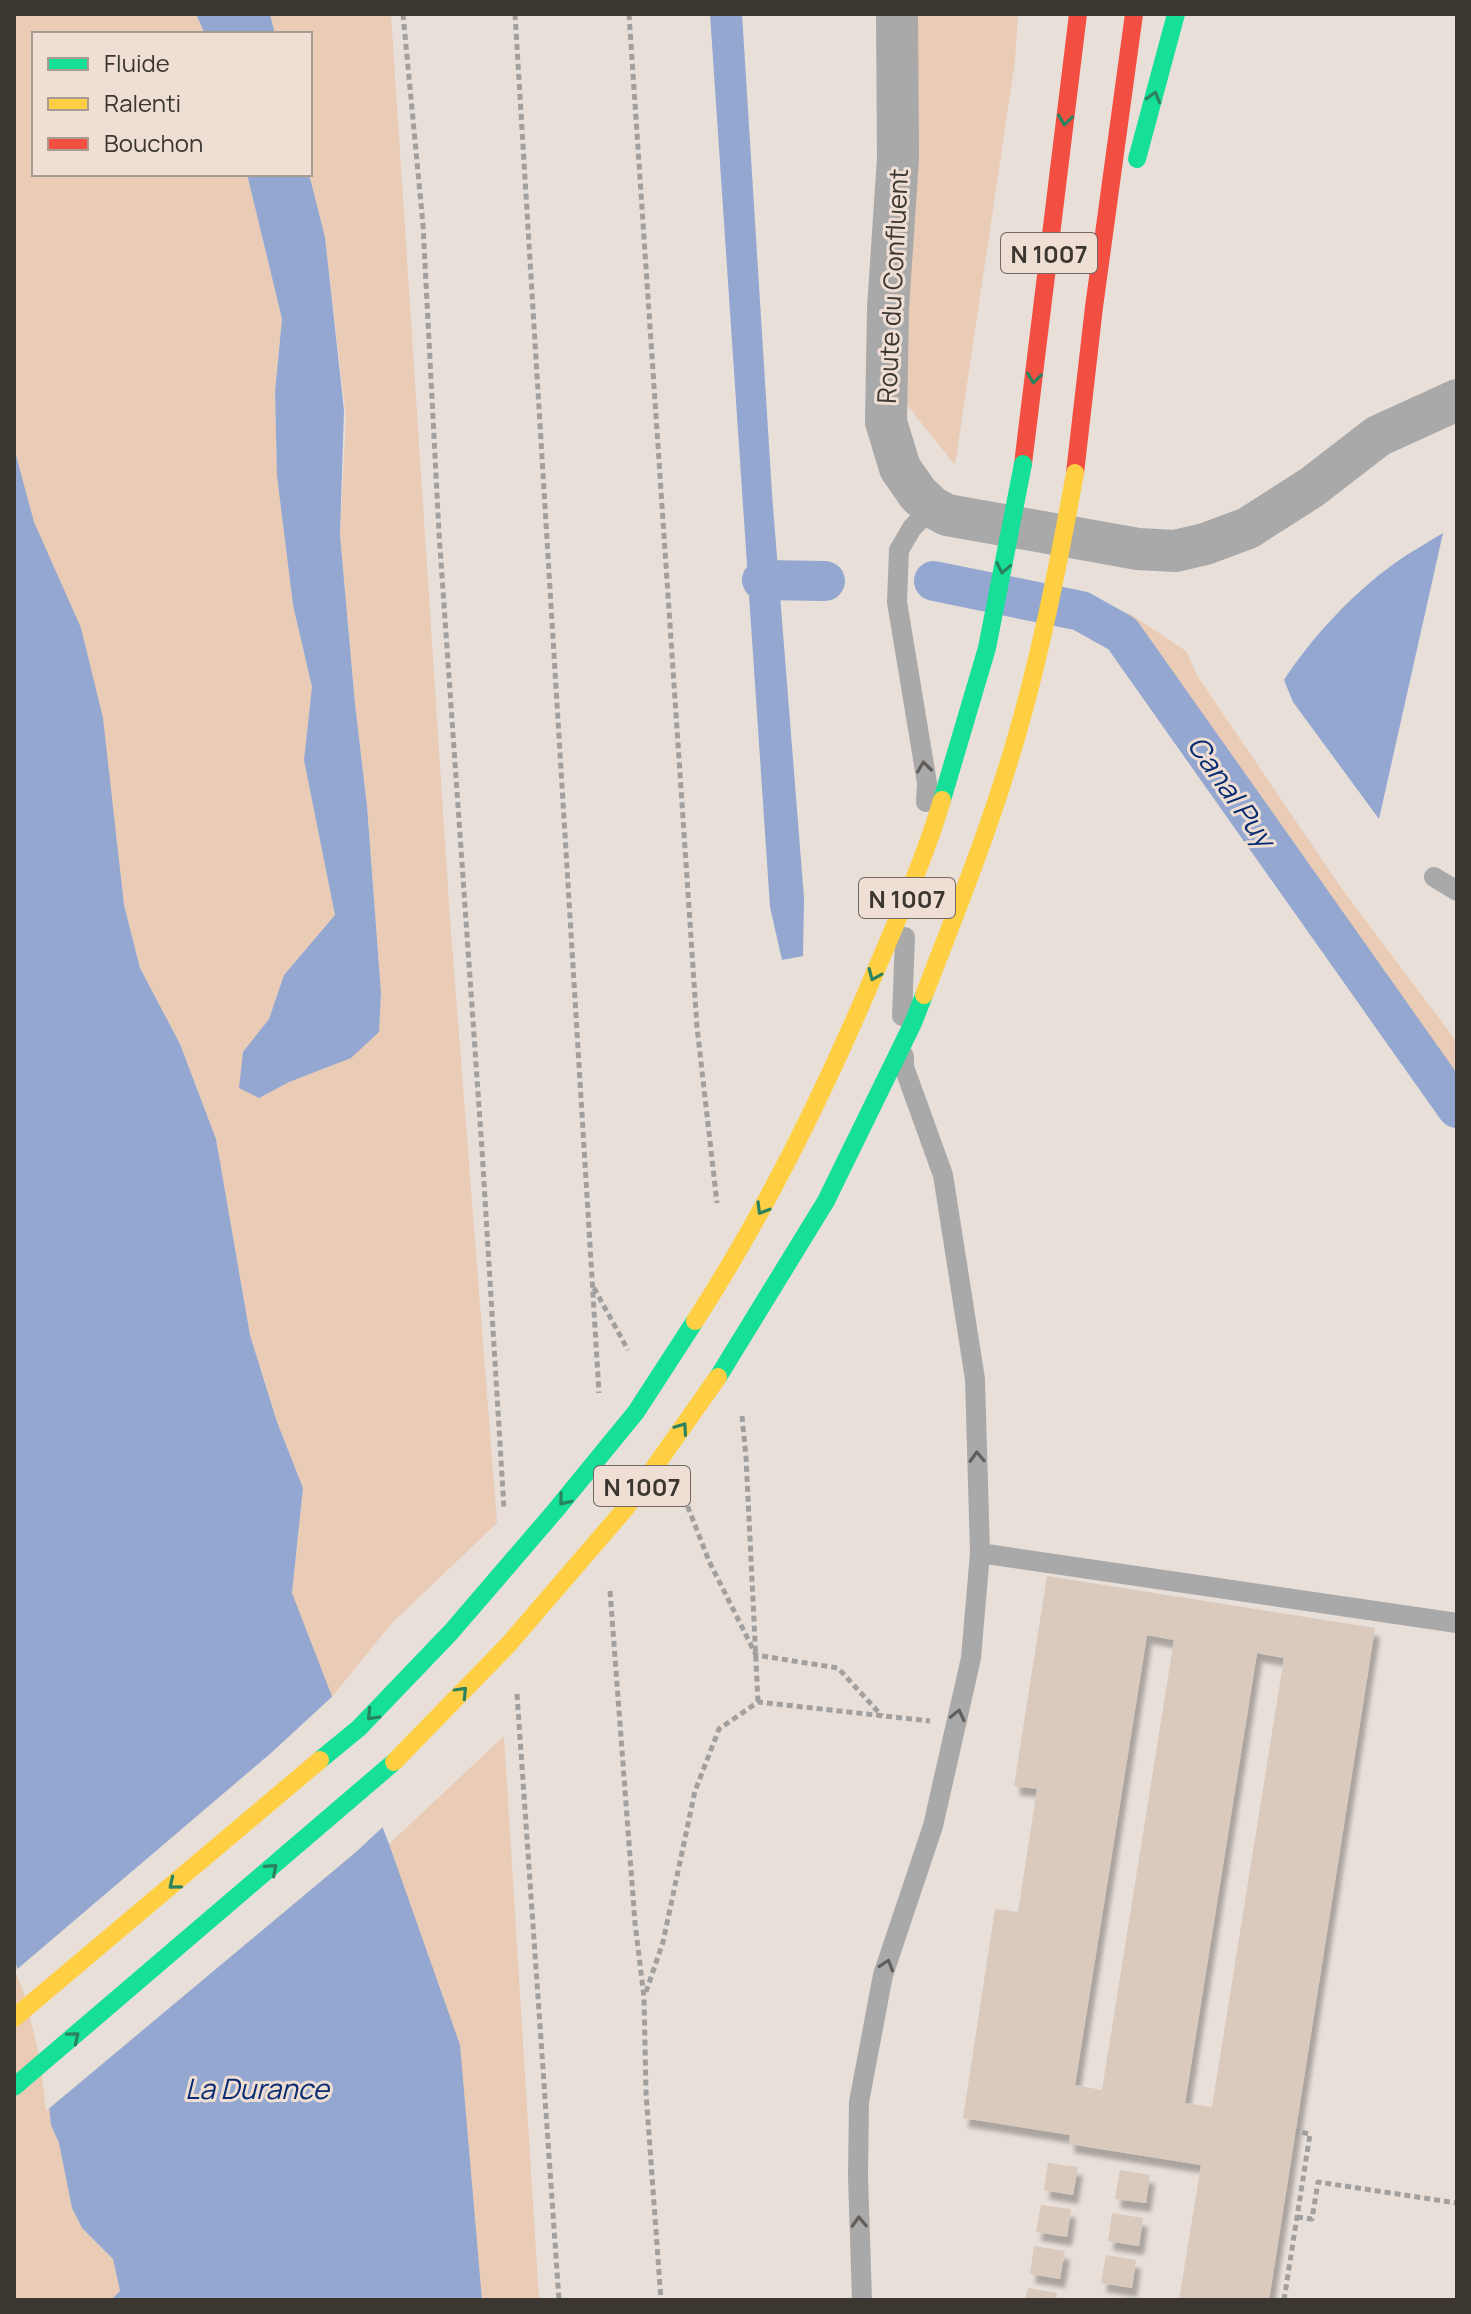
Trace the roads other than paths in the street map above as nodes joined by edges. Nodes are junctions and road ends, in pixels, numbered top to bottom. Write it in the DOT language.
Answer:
graph roads {
  1 [pos="897,14"];
  2 [pos="1072,14"];
  3 [pos="1078,14"];
  4 [pos="1134,14"];
  5 [pos="1176,14"];
  6 [pos="1074,42"];
  7 [pos="1094,307"];
  8 [pos="1457,400"];
  9 [pos="932,507"];
  10 [pos="1434,877"];
  11 [pos="1457,891"];
  12 [pos="980,1553"];
  13 [pos="1457,1623"];
  14 [pos="14,2018"];
  15 [pos="14,2087"];
  16 [pos="862,2300"];
  1 -- 9 [label="street, Route du Confluent"];
  2 -- 6 [label="highway"];
  3 -- 6 [label="highway, N 1007"];
  4 -- 7 [label="highway, N 1007"];
  7 -- 5 [label="highway, one-way"];
  6 -- 14 [label="highway, N 1007, one-way, bridge"];
  15 -- 7 [label="highway, N 1007, one-way, bridge"];
  8 -- 9 [label="street"];
  12 -- 9 [label="lane, one-way"];
  10 -- 11 [label="lane"];
  12 -- 13 [label="lane"];
  16 -- 12 [label="lane, one-way"];
}
